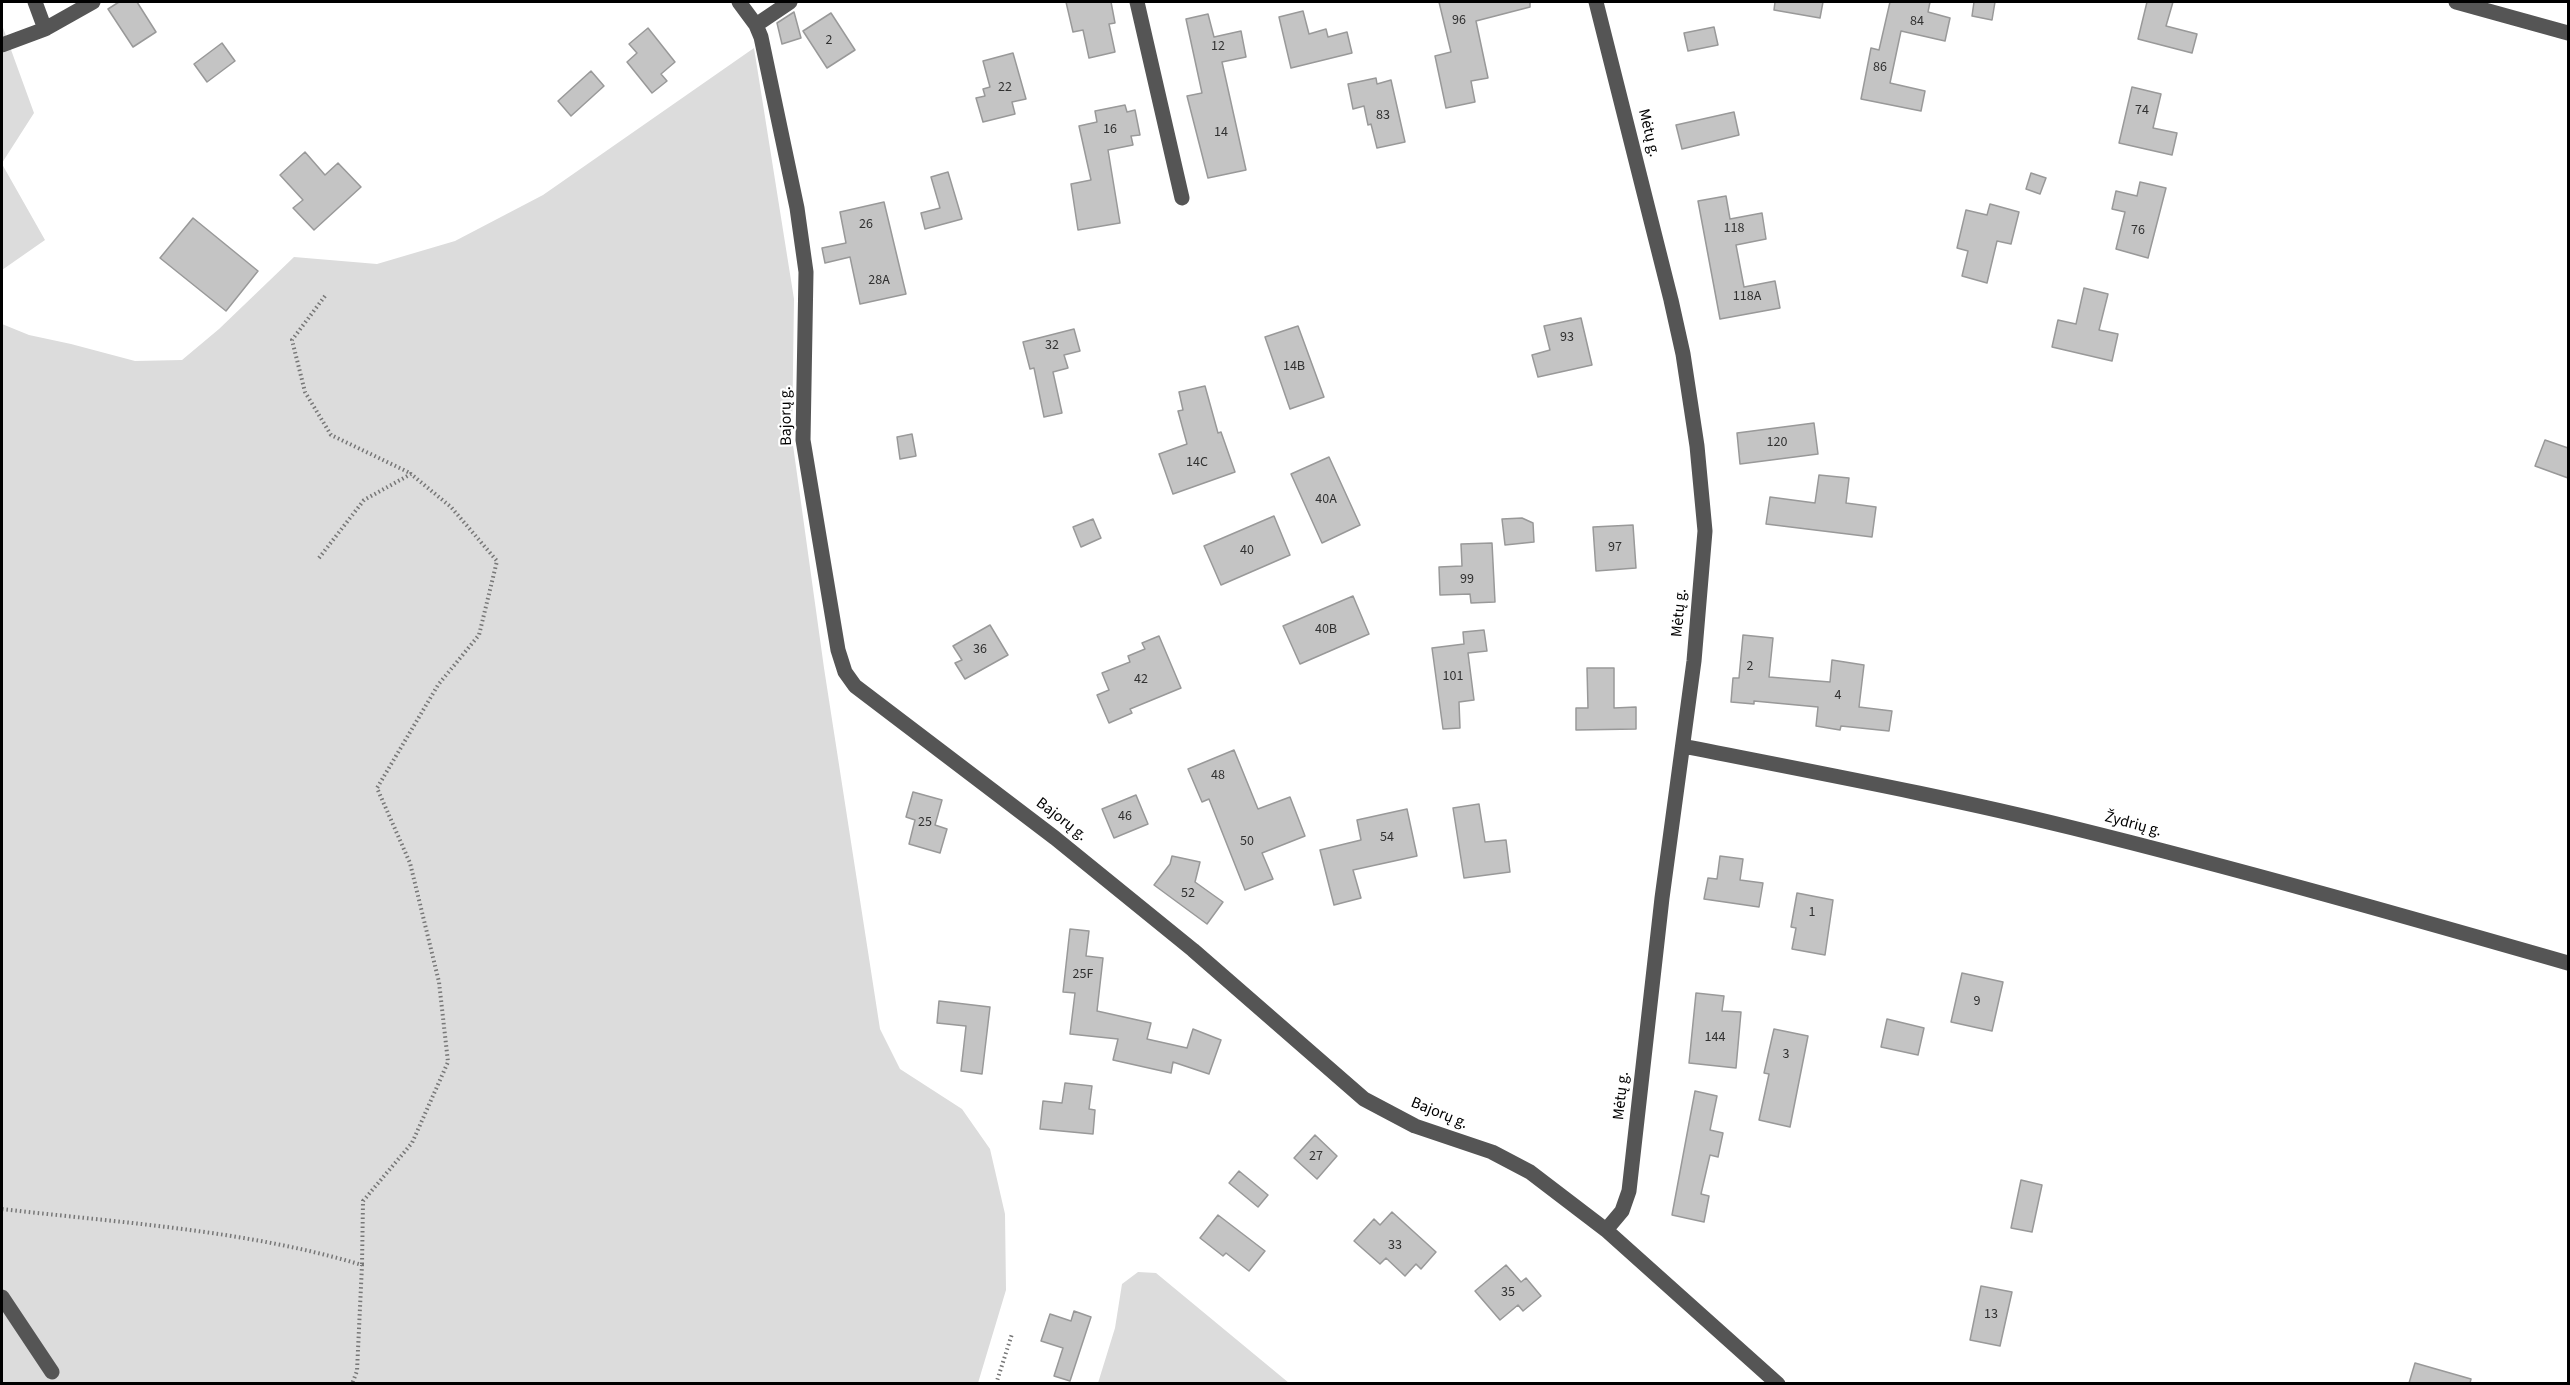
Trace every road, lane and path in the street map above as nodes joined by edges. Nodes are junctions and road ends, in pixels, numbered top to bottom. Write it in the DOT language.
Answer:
graph roads {
  1 [pos="35,2"];
  2 [pos="93,2"];
  3 [pos="739,2"];
  4 [pos="790,2"];
  5 [pos="1137,2"];
  6 [pos="1596,2"];
  7 [pos="2456,2"];
  8 [pos="756,25"];
  9 [pos="45,29"];
  10 [pos="2568,33"];
  11 [pos="2,45"];
  12 [pos="1182,198"];
  13 [pos="325,296"];
  14 [pos="411,474"];
  15 [pos="319,558"];
  16 [pos="1683,746"];
  17 [pos="2568,963"];
  18 [pos="2,1209"];
  19 [pos="1606,1230"];
  20 [pos="362,1265"];
  21 [pos="2,1297"];
  22 [pos="1012,1334"];
  23 [pos="52,1372"];
  24 [pos="352,1383"];
  25 [pos="996,1383"];
  26 [pos="1778,1383"];
  1 -- 9 [label="street"];
  2 -- 9 [label="street"];
  3 -- 8 [label="street, Bajorų g."];
  4 -- 8 [label="street"];
  5 -- 12 [label="street"];
  6 -- 16 [label="street, Mėtų g."];
  7 -- 10 [label="street"];
  8 -- 19 [label="street, Bajorų g."];
  9 -- 11 [label="street"];
  13 -- 14 [label="path"];
  14 -- 15 [label="path"];
  14 -- 20 [label="path"];
  16 -- 17 [label="street, Žydrių g."];
  16 -- 19 [label="street, Mėtų g."];
  18 -- 20 [label="path"];
  19 -- 26 [label="street, Bajorų g."];
  20 -- 24 [label="path"];
  21 -- 23 [label="street"];
  22 -- 25 [label="path"];
}
